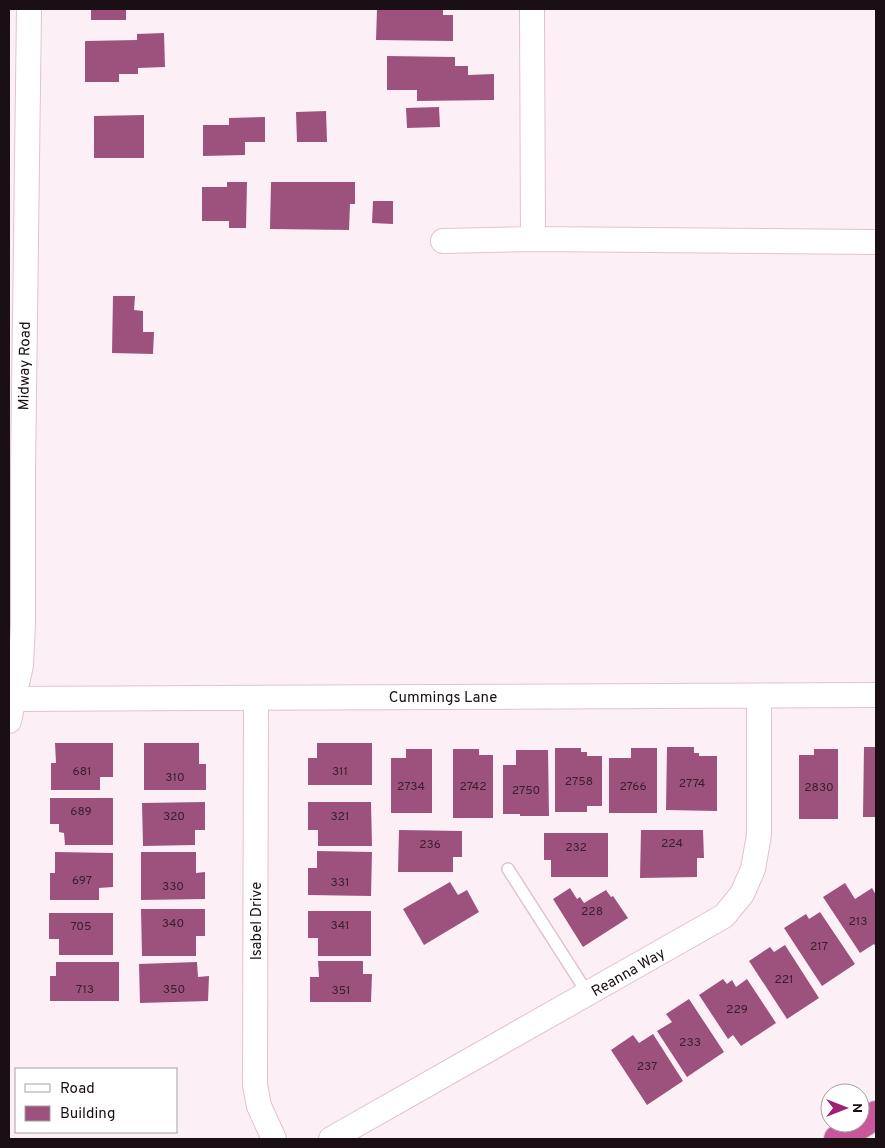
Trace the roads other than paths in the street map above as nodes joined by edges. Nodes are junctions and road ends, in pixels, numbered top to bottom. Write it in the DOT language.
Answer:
graph roads {
  1 [pos="29,9"];
  2 [pos="532,9"];
  3 [pos="533,239"];
  4 [pos="444,241"];
  5 [pos="876,242"];
  6 [pos="16,431"];
  7 [pos="876,695"];
  8 [pos="759,696"];
  9 [pos="256,698"];
  10 [pos="11,707"];
  11 [pos="508,868"];
  12 [pos="588,994"];
  13 [pos="876,1115"];
  14 [pos="274,1139"];
  15 [pos="331,1139"];
  16 [pos="838,1139"];
  1 -- 6 [label="street, Midway Road"];
  2 -- 3 [label="street"];
  3 -- 4 [label="street"];
  3 -- 5 [label="street"];
  6 -- 10 [label="street, Midway Road"];
  7 -- 8 [label="street, Cummings Lane"];
  8 -- 9 [label="street, Cummings Lane"];
  8 -- 12 [label="street, Reanna Way"];
  9 -- 10 [label="street, Cummings Lane"];
  9 -- 14 [label="street, Isabel Drive"];
  11 -- 12 [label="lane"];
  12 -- 15 [label="street, Reanna Way"];
  13 -- 16 [label="highway"];
}
